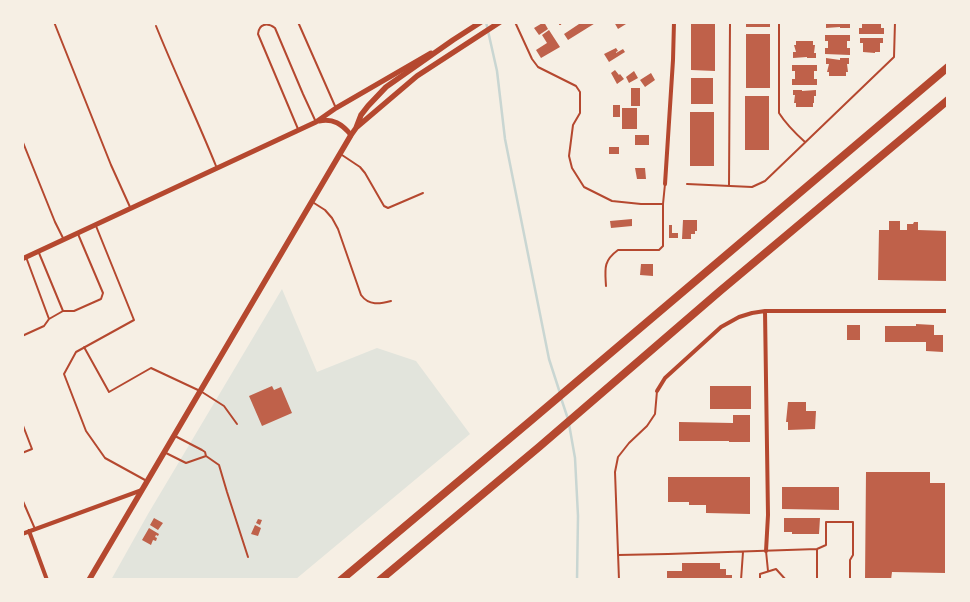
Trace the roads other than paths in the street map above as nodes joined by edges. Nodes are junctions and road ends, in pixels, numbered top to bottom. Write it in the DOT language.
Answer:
graph roads {
  1 [pos="54,22"];
  2 [pos="298,22"];
  3 [pos="481,22"];
  4 [pos="500,22"];
  5 [pos="515,22"];
  6 [pos="674,22"];
  7 [pos="730,22"];
  8 [pos="779,22"];
  9 [pos="895,22"];
  10 [pos="156,26"];
  11 [pos="453,40"];
  12 [pos="948,67"];
  13 [pos="948,100"];
  14 [pos="336,108"];
  15 [pos="316,122"];
  16 [pos="356,128"];
  17 [pos="299,131"];
  18 [pos="351,135"];
  19 [pos="22,140"];
  20 [pos="805,142"];
  21 [pos="340,154"];
  22 [pos="216,169"];
  23 [pos="665,184"];
  24 [pos="687,184"];
  25 [pos="729,186"];
  26 [pos="422,193"];
  27 [pos="312,202"];
  28 [pos="663,204"];
  29 [pos="132,209"];
  30 [pos="95,226"];
  31 [pos="78,234"];
  32 [pos="64,240"];
  33 [pos="39,252"];
  34 [pos="24,258"];
  35 [pos="606,286"];
  36 [pos="391,301"];
  37 [pos="948,310"];
  38 [pos="63,311"];
  39 [pos="765,311"];
  40 [pos="48,319"];
  41 [pos="22,336"];
  42 [pos="84,348"];
  43 [pos="200,391"];
  44 [pos="657,391"];
  45 [pos="22,424"];
  46 [pos="237,424"];
  47 [pos="174,435"];
  48 [pos="164,452"];
  49 [pos="22,453"];
  50 [pos="206,456"];
  51 [pos="147,482"];
  52 [pos="142,490"];
  53 [pos="22,499"];
  54 [pos="35,529"];
  55 [pos="29,531"];
  56 [pos="22,534"];
  57 [pos="817,549"];
  58 [pos="766,551"];
  59 [pos="743,552"];
  60 [pos="618,555"];
  61 [pos="248,556"];
  62 [pos="768,571"];
  63 [pos="48,580"];
  64 [pos="89,580"];
  65 [pos="342,580"];
  66 [pos="380,580"];
  67 [pos="619,580"];
  68 [pos="741,580"];
  69 [pos="760,580"];
  70 [pos="786,580"];
  71 [pos="817,580"];
  72 [pos="850,580"];
  1 -- 29 [label="lane"];
  2 -- 14 [label="lane"];
  3 -- 11 [label="main road"];
  4 -- 16 [label="main road"];
  5 -- 28 [label="lane"];
  6 -- 23 [label="street"];
  7 -- 25 [label="lane"];
  8 -- 20 [label="lane"];
  9 -- 20 [label="lane"];
  10 -- 22 [label="lane"];
  11 -- 14 [label="street"];
  11 -- 16 [label="main road"];
  12 -- 65 [label="highway"];
  13 -- 66 [label="highway"];
  14 -- 15 [label="street"];
  15 -- 17 [label="street"];
  15 -- 17 [label="lane"];
  15 -- 18 [label="street"];
  16 -- 18 [label="main road"];
  17 -- 22 [label="street"];
  18 -- 21 [label="main road"];
  19 -- 32 [label="lane"];
  20 -- 25 [label="lane"];
  21 -- 26 [label="lane"];
  21 -- 27 [label="main road"];
  22 -- 29 [label="street"];
  23 -- 28 [label="lane"];
  24 -- 25 [label="lane"];
  27 -- 36 [label="lane"];
  27 -- 43 [label="main road"];
  28 -- 35 [label="lane"];
  29 -- 30 [label="street"];
  30 -- 31 [label="street"];
  30 -- 42 [label="lane"];
  31 -- 32 [label="street"];
  31 -- 38 [label="lane"];
  32 -- 33 [label="street"];
  33 -- 34 [label="street"];
  33 -- 38 [label="lane"];
  34 -- 40 [label="lane"];
  37 -- 39 [label="street"];
  38 -- 40 [label="lane"];
  39 -- 44 [label="street"];
  39 -- 58 [label="street"];
  40 -- 41 [label="lane"];
  42 -- 43 [label="lane"];
  42 -- 51 [label="lane"];
  43 -- 46 [label="lane"];
  43 -- 47 [label="main road"];
  44 -- 60 [label="lane"];
  45 -- 49 [label="lane"];
  47 -- 48 [label="main road"];
  47 -- 50 [label="lane"];
  48 -- 50 [label="lane"];
  48 -- 51 [label="main road"];
  50 -- 61 [label="lane"];
  51 -- 52 [label="main road"];
  52 -- 54 [label="street"];
  52 -- 64 [label="main road"];
  53 -- 54 [label="lane"];
  54 -- 55 [label="street"];
  55 -- 56 [label="street"];
  55 -- 63 [label="street"];
  57 -- 58 [label="lane"];
  57 -- 71 [label="lane"];
  57 -- 72 [label="lane"];
  58 -- 59 [label="lane"];
  58 -- 62 [label="lane"];
  59 -- 60 [label="lane"];
  59 -- 68 [label="lane"];
  60 -- 67 [label="lane"];
  62 -- 69 [label="lane"];
  62 -- 70 [label="lane"];
}
